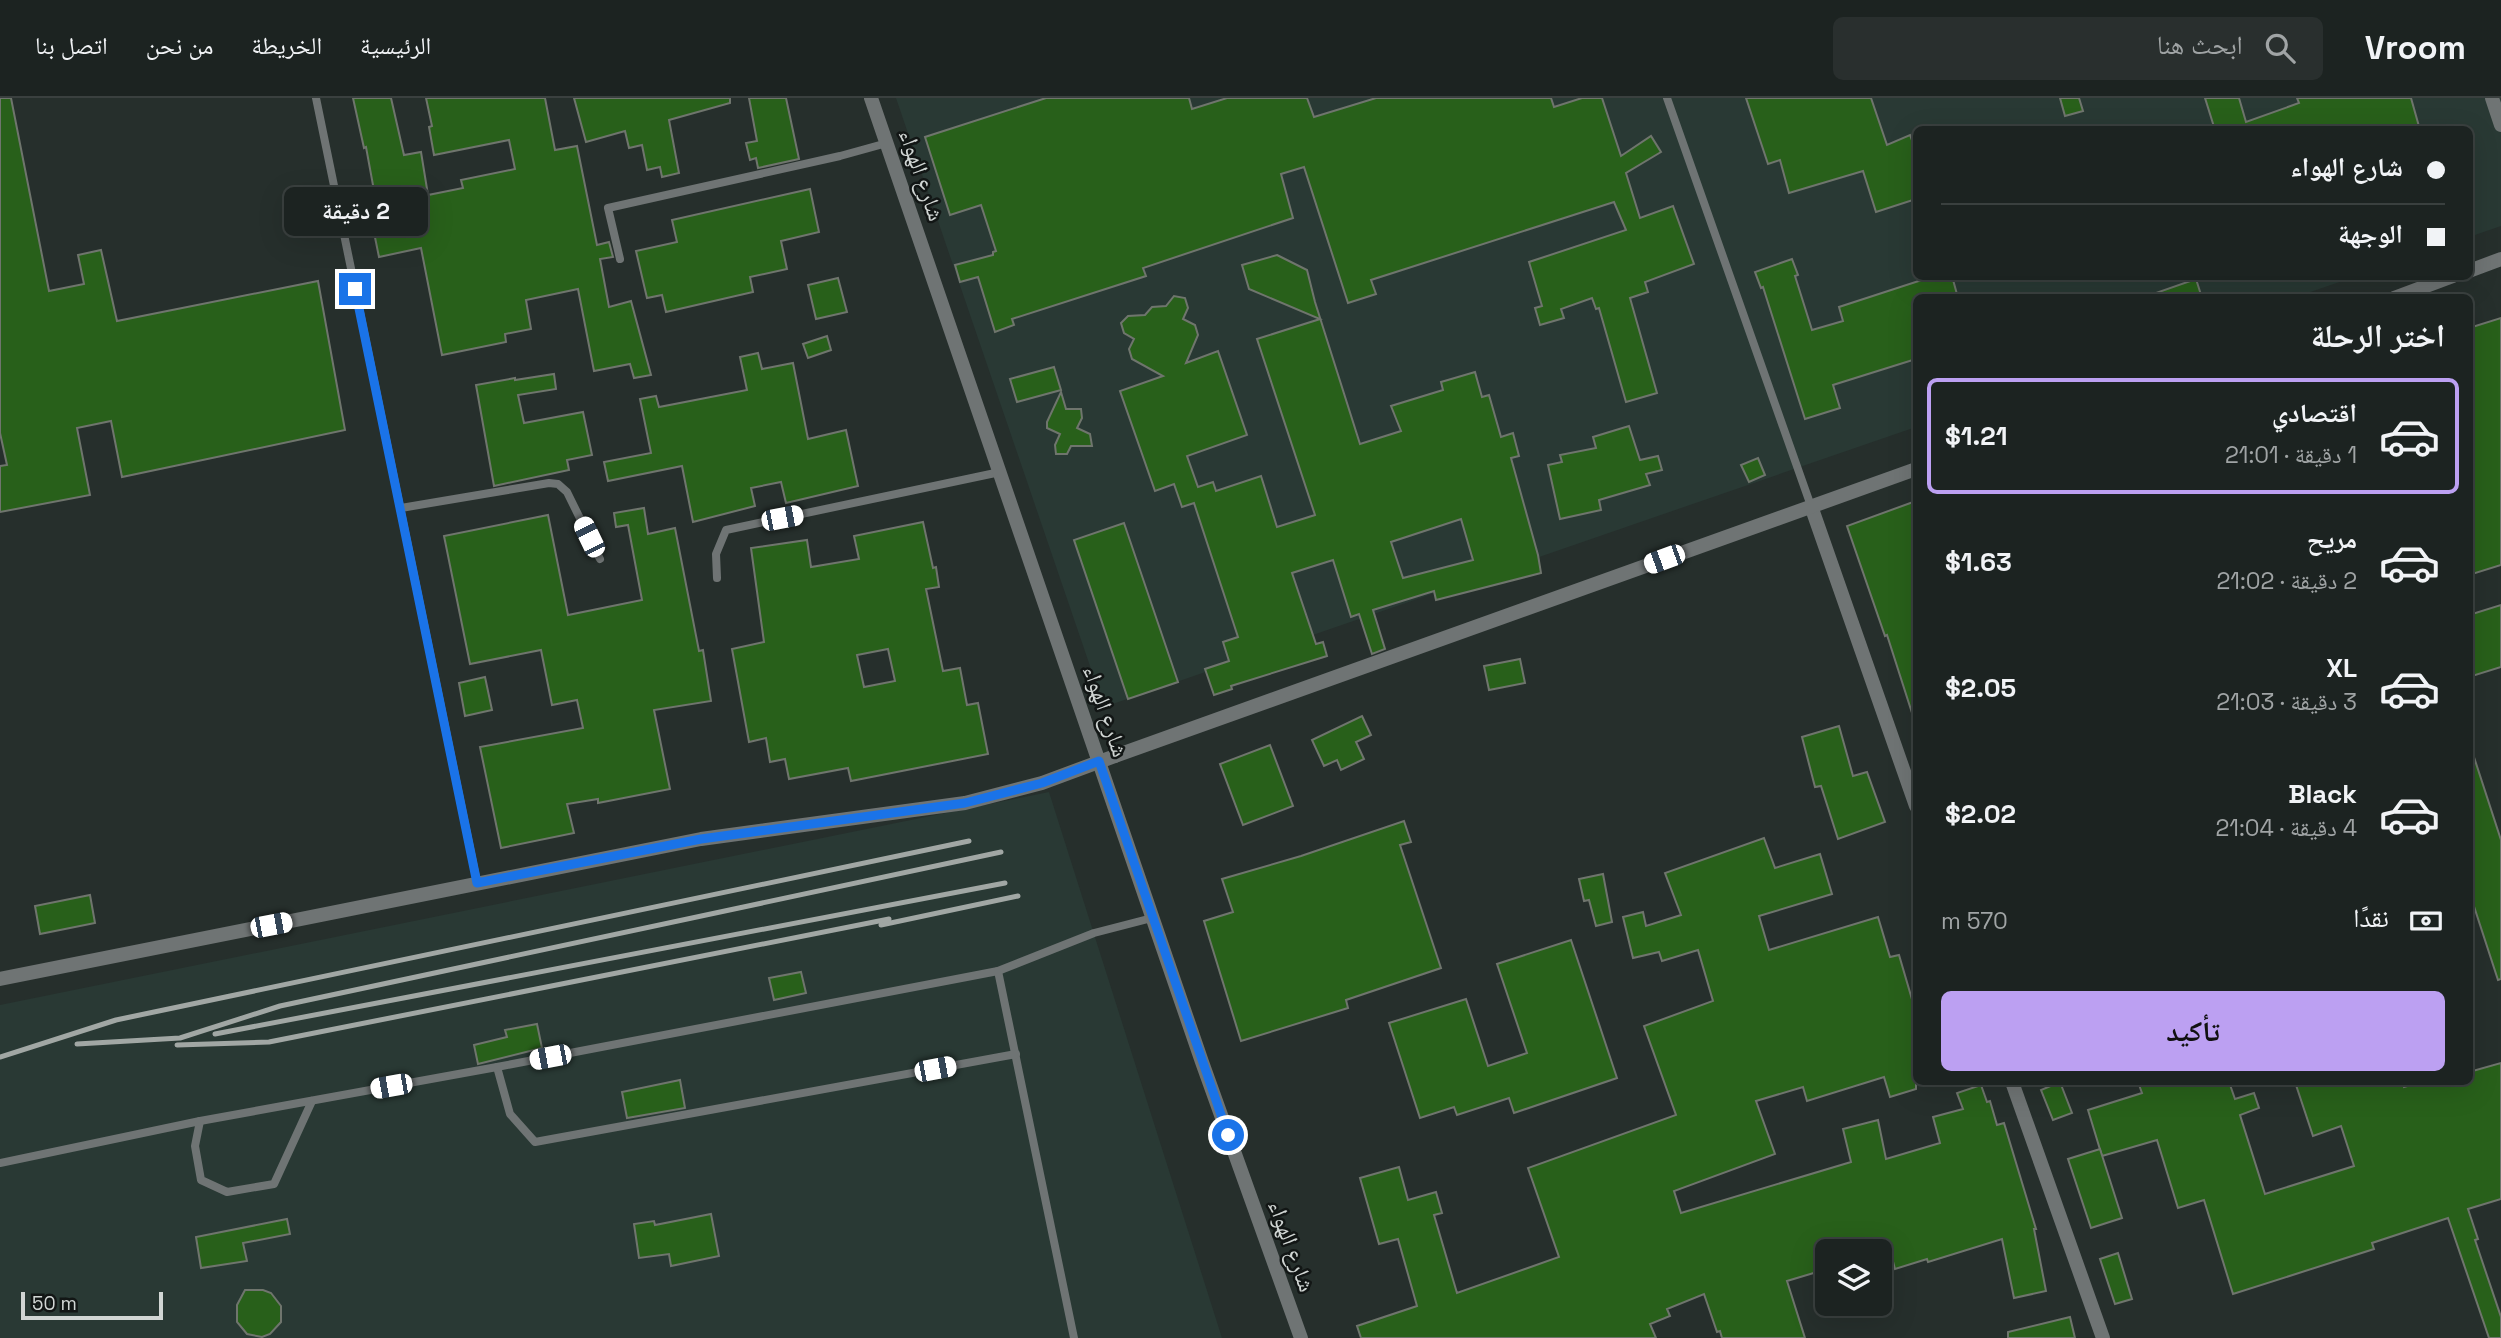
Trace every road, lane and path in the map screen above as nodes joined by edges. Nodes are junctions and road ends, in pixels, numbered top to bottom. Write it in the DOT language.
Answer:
graph roads {
  1 [pos="316,98"];
  2 [pos="871,98"];
  3 [pos="1667,98"];
  4 [pos="2492,98"];
  5 [pos="2501,125"];
  6 [pos="887,143"];
  7 [pos="620,259"];
  8 [pos="2501,259"];
  9 [pos="2473,270"];
  10 [pos="2442,280"];
  11 [pos="2405,294"];
  12 [pos="1913,470"];
  13 [pos="1000,472"];
  14 [pos="1811,506"];
  15 [pos="401,508"];
  16 [pos="600,559"];
  17 [pos="717,579"];
  18 [pos="1099,761"];
  19 [pos="1913,797"];
  20 [pos="477,883"];
  21 [pos="1152,918"];
  22 [pos="998,971"];
  23 [pos="0,979"];
  24 [pos="1016,1054"];
  25 [pos="497,1067"];
  26 [pos="2013,1085"];
  27 [pos="312,1101"];
  28 [pos="200,1121"];
  29 [pos="0,1163"];
  30 [pos="1074,1338"];
  31 [pos="1301,1338"];
  32 [pos="2103,1338"];
  1 -- 15 [label="lane"];
  2 -- 6 [label="street, شارع الهواء"];
  3 -- 14 [label="lane"];
  4 -- 5 [label="street"];
  6 -- 7 [label="lane"];
  6 -- 13 [label="street, شارع الهواء"];
  8 -- 9 [label="street"];
  10 -- 11 [label="street"];
  12 -- 14 [label="street"];
  13 -- 17 [label="lane"];
  13 -- 18 [label="street, شارع الهواء"];
  14 -- 18 [label="street"];
  14 -- 19 [label="street"];
  15 -- 16 [label="lane"];
  15 -- 20 [label="lane"];
  18 -- 20 [label="street"];
  18 -- 21 [label="street, شارع الهواء"];
  20 -- 23 [label="street"];
  21 -- 22 [label="lane"];
  21 -- 31 [label="street, شارع الهواء"];
  22 -- 24 [label="lane"];
  22 -- 25 [label="lane"];
  24 -- 25 [label="lane"];
  24 -- 30 [label="lane"];
  25 -- 27 [label="lane"];
  26 -- 32 [label="street"];
  27 -- 28 [label="lane"];
  27 -- 28 [label="lane"];
  28 -- 29 [label="lane"];
}
